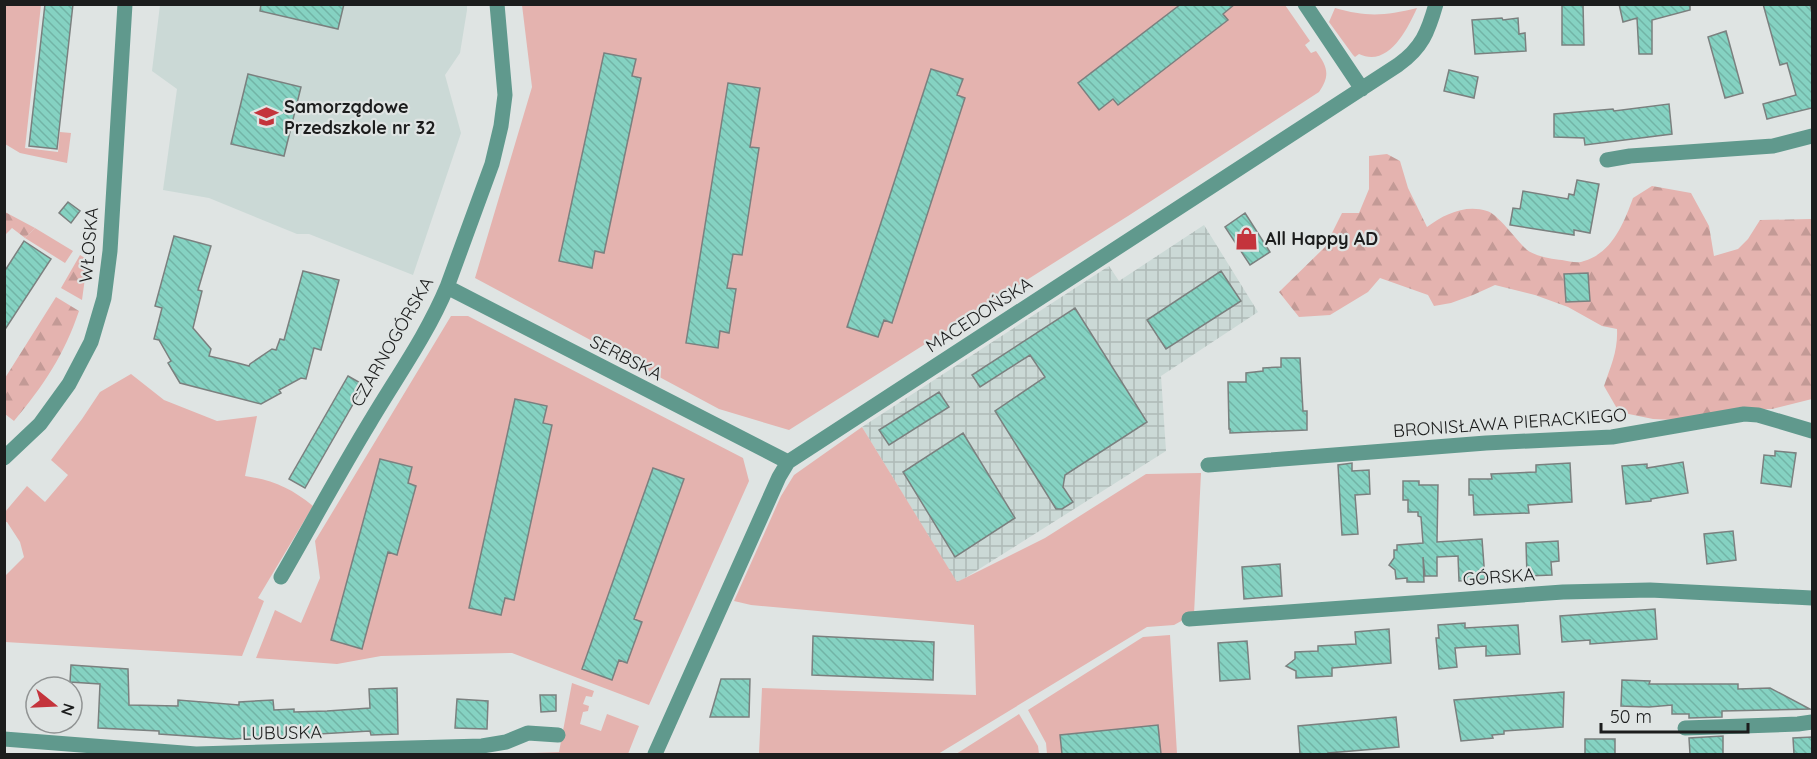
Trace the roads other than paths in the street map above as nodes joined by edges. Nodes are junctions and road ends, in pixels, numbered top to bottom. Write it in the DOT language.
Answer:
graph roads {
  1 [pos="125,4"];
  2 [pos="496,4"];
  3 [pos="1305,4"];
  4 [pos="1436,4"];
  5 [pos="1362,89"];
  6 [pos="1812,136"];
  7 [pos="1607,160"];
  8 [pos="447,287"];
  9 [pos="1812,431"];
  10 [pos="4,458"];
  11 [pos="788,462"];
  12 [pos="1208,465"];
  13 [pos="281,577"];
  14 [pos="1812,598"];
  15 [pos="1189,619"];
  16 [pos="1812,722"];
  17 [pos="1684,728"];
  18 [pos="558,735"];
  19 [pos="4,739"];
  20 [pos="196,754"];
  21 [pos="655,754"];
  1 -- 10 [label="street, WŁOSKA"];
  2 -- 8 [label="street, CZARNOGÓRSKA"];
  3 -- 5 [label="street"];
  4 -- 5 [label="street, MACEDOŃSKA"];
  5 -- 11 [label="street, MACEDOŃSKA"];
  6 -- 7 [label="street"];
  8 -- 11 [label="street, SERBSKA"];
  8 -- 13 [label="street, CZARNOGÓRSKA"];
  9 -- 12 [label="street, BRONISŁAWA PIERACKIEGO"];
  11 -- 21 [label="street, MACEDOŃSKA"];
  14 -- 15 [label="street, GÓRSKA"];
  16 -- 17 [label="street"];
  18 -- 20 [label="street, LUBUSKA"];
  19 -- 20 [label="street, LUBUSKA"];
}
